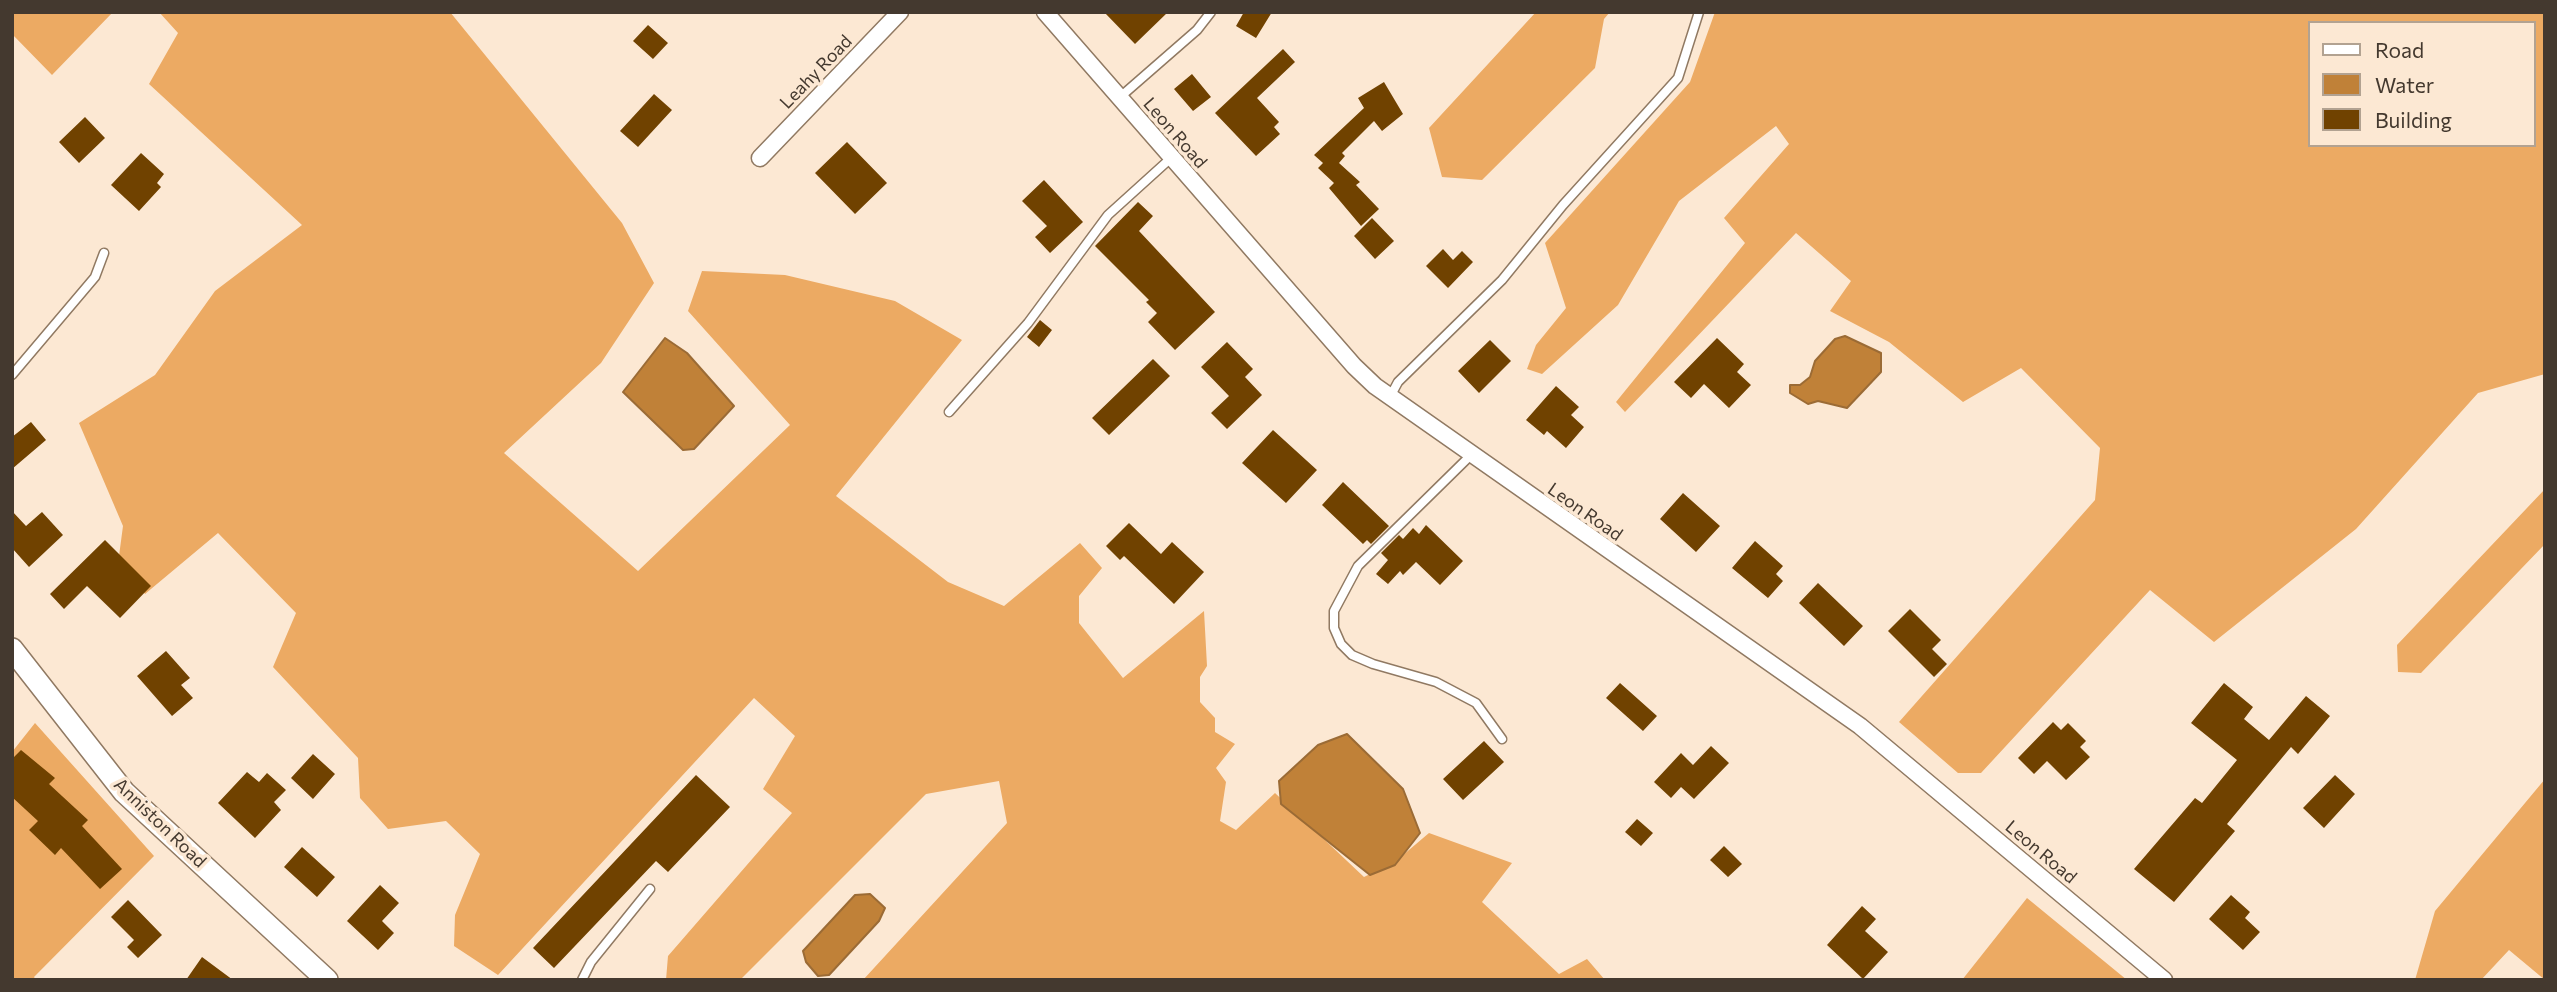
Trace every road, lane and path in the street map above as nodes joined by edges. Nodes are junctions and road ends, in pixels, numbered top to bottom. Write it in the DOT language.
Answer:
graph roads {
  1 [pos="900,12"];
  2 [pos="1045,12"];
  3 [pos="1212,12"];
  4 [pos="1699,12"];
  5 [pos="1119,98"];
  6 [pos="1171,158"];
  7 [pos="760,159"];
  8 [pos="104,253"];
  9 [pos="12,375"];
  10 [pos="1390,397"];
  11 [pos="949,412"];
  12 [pos="1471,455"];
  13 [pos="12,649"];
  14 [pos="1502,739"];
  15 [pos="650,889"];
  16 [pos="327,980"];
  17 [pos="582,980"];
  18 [pos="2164,980"];
  1 -- 7 [label="street, Leahy Road"];
  2 -- 5 [label="street, Leon Road"];
  3 -- 5 [label="lane"];
  4 -- 10 [label="lane"];
  5 -- 6 [label="street, Leon Road"];
  6 -- 10 [label="street, Leon Road"];
  6 -- 11 [label="lane"];
  8 -- 9 [label="lane"];
  10 -- 12 [label="street, Leon Road"];
  12 -- 14 [label="lane"];
  12 -- 18 [label="street, Leon Road"];
  13 -- 16 [label="street, Anniston Road"];
  15 -- 17 [label="lane"];
}
